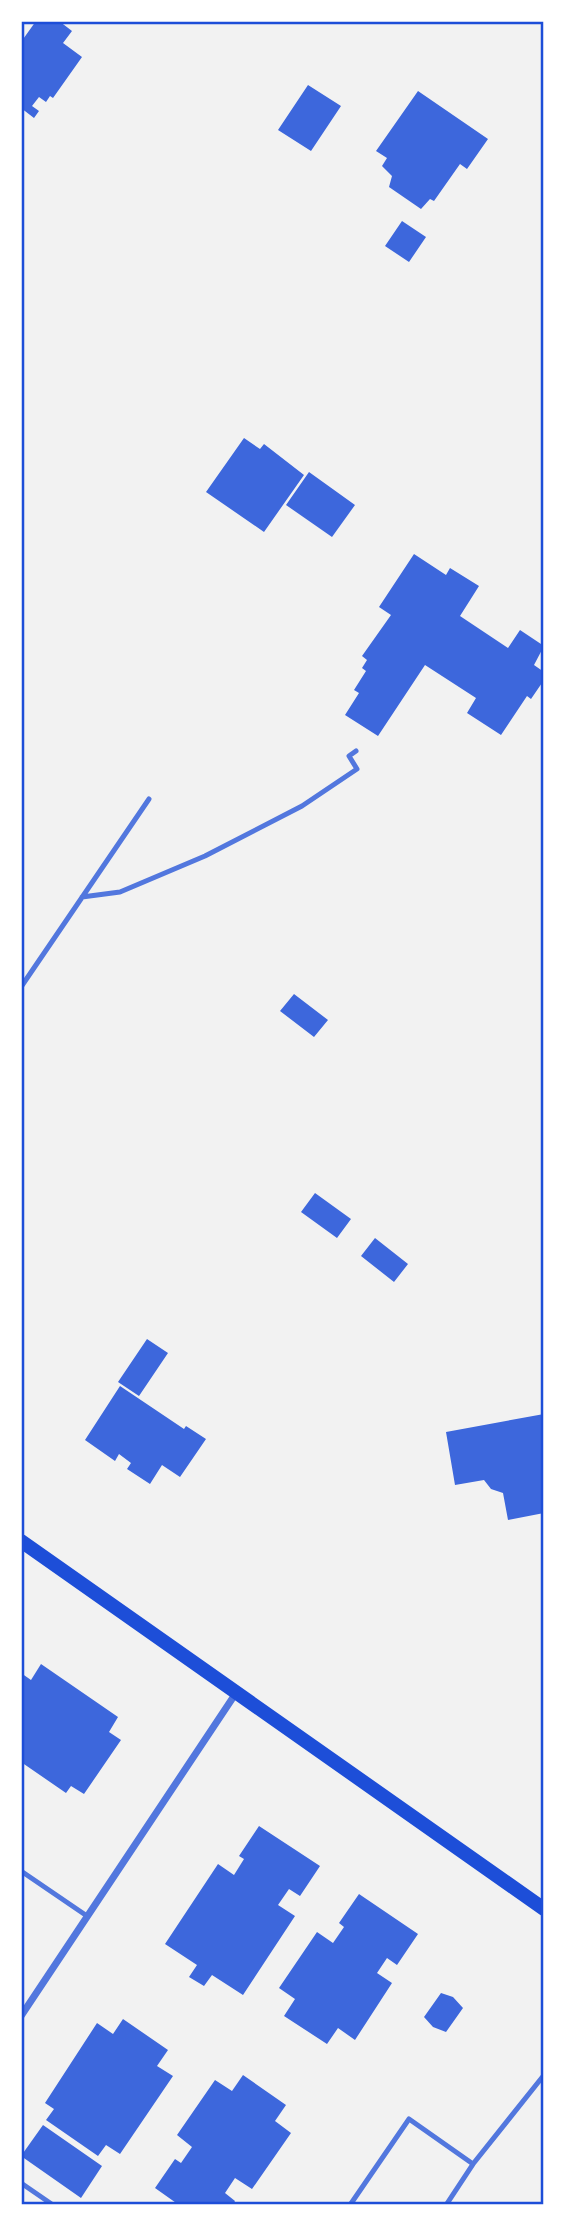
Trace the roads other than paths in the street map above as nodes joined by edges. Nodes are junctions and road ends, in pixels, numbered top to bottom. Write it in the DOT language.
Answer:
graph roads {
  1 [pos="356,751"];
  2 [pos="149,799"];
  3 [pos="82,897"];
  4 [pos="21,987"];
  5 [pos="21,1541"];
  6 [pos="237,1692"];
  7 [pos="21,1871"];
  8 [pos="544,1909"];
  9 [pos="87,1916"];
  10 [pos="21,2016"];
  11 [pos="544,2075"];
  12 [pos="473,2164"];
  13 [pos="21,2183"];
  14 [pos="53,2205"];
  15 [pos="350,2205"];
  16 [pos="446,2205"];
  1 -- 3 [label="lane"];
  2 -- 3 [label="lane"];
  3 -- 4 [label="lane"];
  5 -- 6 [label="main road"];
  6 -- 8 [label="main road"];
  6 -- 9 [label="street"];
  7 -- 9 [label="lane"];
  9 -- 10 [label="street"];
  11 -- 12 [label="lane"];
  12 -- 15 [label="lane"];
  12 -- 16 [label="lane"];
  13 -- 14 [label="lane"];
}
